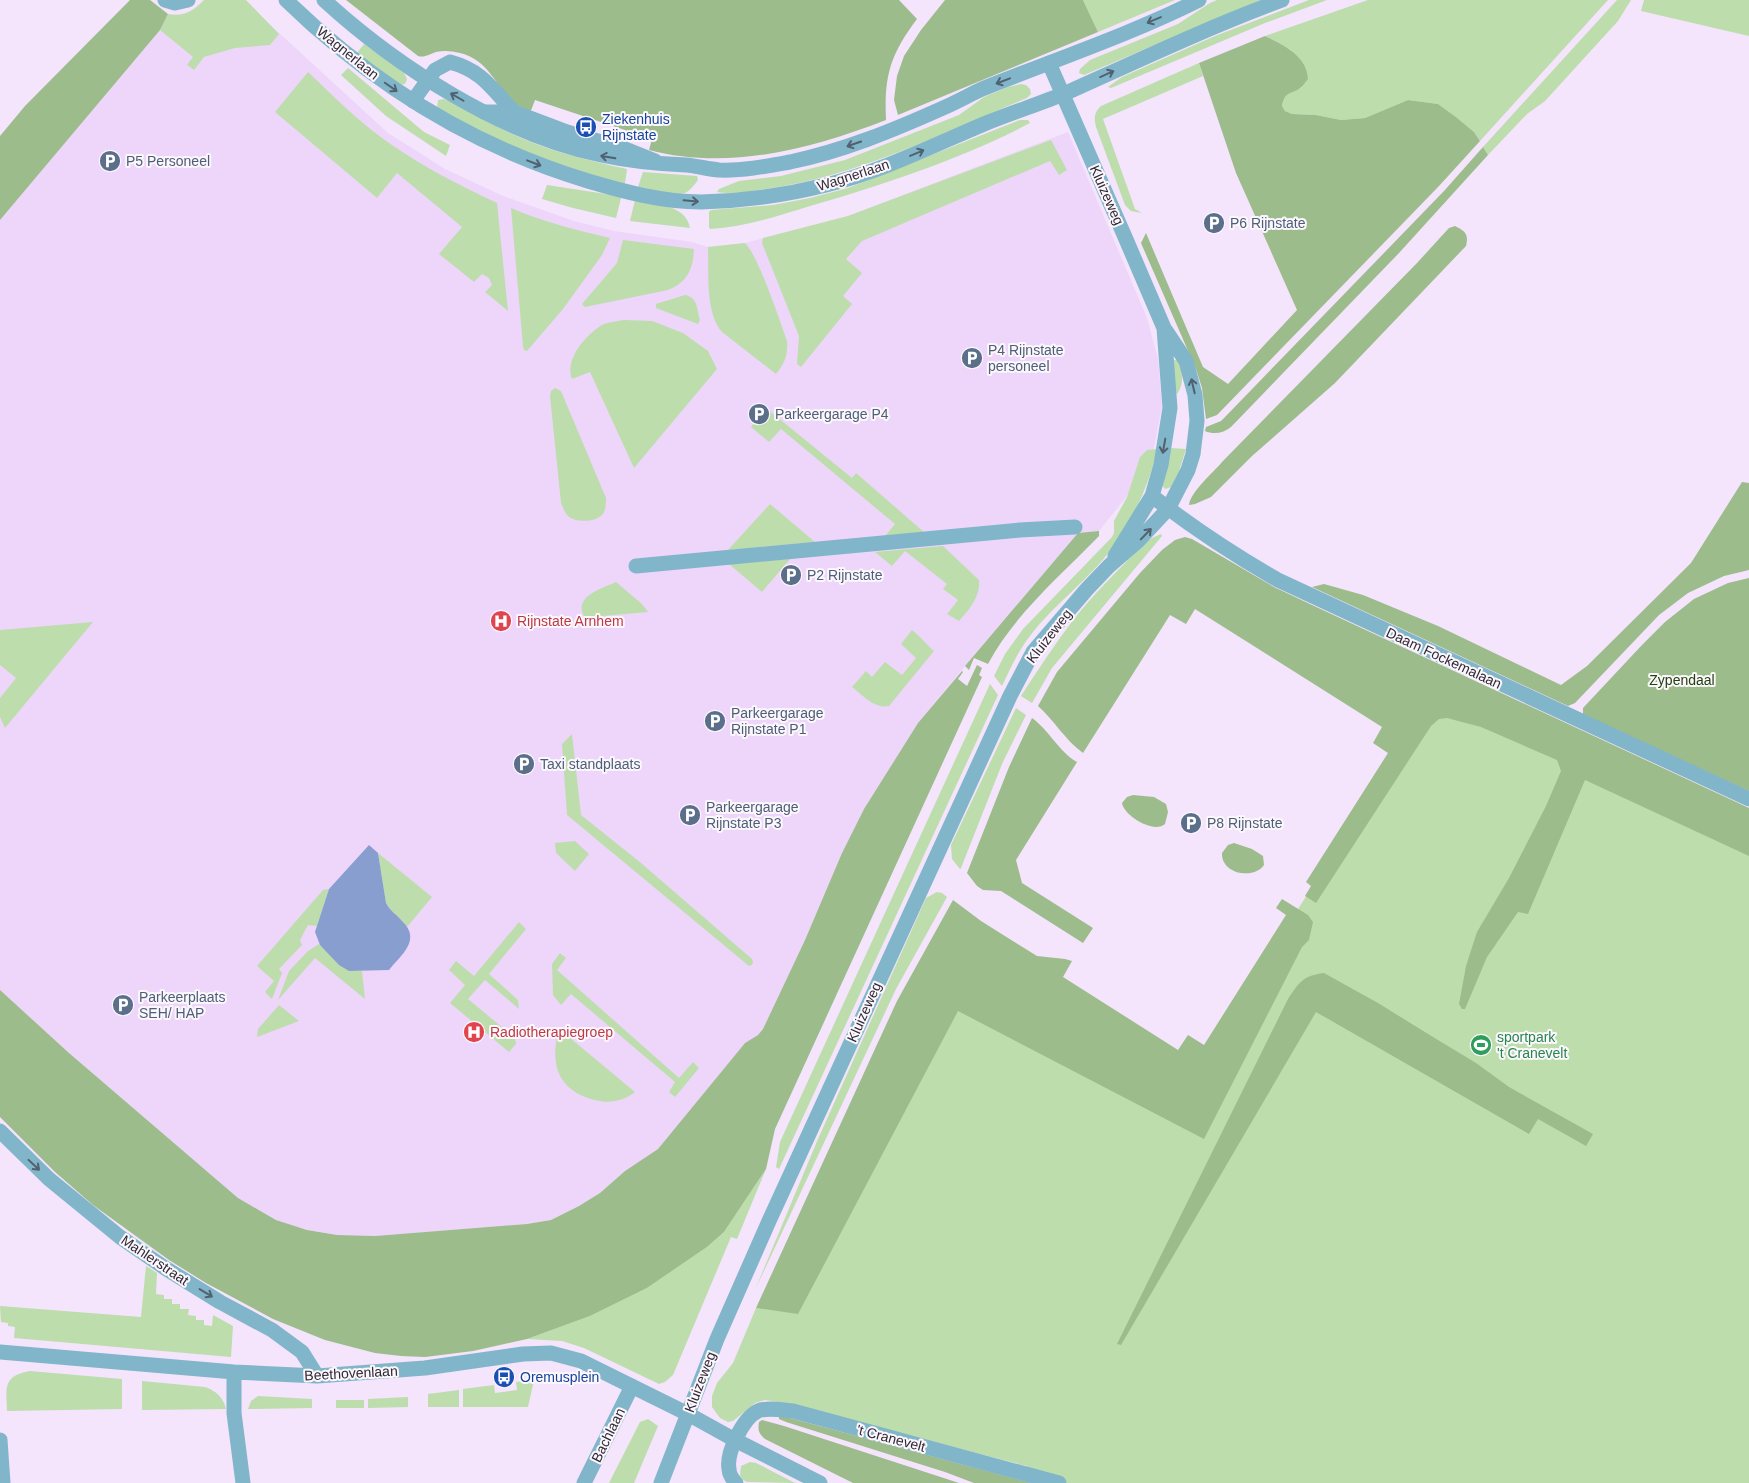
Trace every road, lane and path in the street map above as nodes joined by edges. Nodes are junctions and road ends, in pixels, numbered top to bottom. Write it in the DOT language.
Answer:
graph roads {
  1 [pos="165,0"];
  2 [pos="188,0"];
  3 [pos="286,0"];
  4 [pos="324,0"];
  5 [pos="1199,0"];
  6 [pos="1282,0"];
  7 [pos="1049,63"];
  8 [pos="428,79"];
  9 [pos="1062,94"];
  10 [pos="413,101"];
  11 [pos="484,112"];
  12 [pos="514,112"];
  13 [pos="665,165"];
  14 [pos="1164,328"];
  15 [pos="1152,496"];
  16 [pos="1168,509"];
  17 [pos="1075,527"];
  18 [pos="636,566"];
  19 [pos="1109,566"];
  20 [pos="1749,799"];
  21 [pos="0,1131"];
  22 [pos="0,1352"];
  23 [pos="234,1372"];
  24 [pos="317,1376"];
  25 [pos="632,1386"];
  26 [pos="688,1414"];
  27 [pos="0,1440"];
  28 [pos="734,1440"];
  29 [pos="3,1483"];
  30 [pos="243,1483"];
  31 [pos="584,1483"];
  32 [pos="661,1483"];
  33 [pos="736,1483"];
  34 [pos="820,1483"];
  35 [pos="1059,1483"];
  1 -- 2 [label="street"];
  3 -- 10 [label="street, Wagnerlaan, one-way"];
  4 -- 8 [label="street, Wagnerlaan"];
  5 -- 7 [label="street, Wagnerlaan, one-way"];
  9 -- 6 [label="street, Wagnerlaan, one-way"];
  7 -- 9 [label="street, Kluizeweg"];
  7 -- 13 [label="street, Wagnerlaan, one-way"];
  8 -- 10 [label="street, Wagnerlaan"];
  11 -- 8 [label="street, Wagnerlaan, one-way"];
  8 -- 12 [label="street, Wagnerlaan"];
  10 -- 9 [label="street, Wagnerlaan, one-way"];
  9 -- 14 [label="street, Kluizeweg"];
  11 -- 12 [label="street, Wagnerlaan"];
  13 -- 11 [label="street, Wagnerlaan, one-way"];
  12 -- 13 [label="street, Wagnerlaan"];
  14 -- 15 [label="street, Kluizeweg, one-way"];
  16 -- 14 [label="street, Kluizeweg, one-way"];
  15 -- 16 [label="street, Daam Fockemalaan"];
  15 -- 19 [label="street, Kluizeweg"];
  19 -- 16 [label="street, Kluizeweg, one-way"];
  16 -- 20 [label="street, Daam Fockemalaan"];
  17 -- 18 [label="street"];
  19 -- 26 [label="street, Kluizeweg"];
  21 -- 24 [label="street, Mahlerstraat, one-way"];
  22 -- 23 [label="street, Beethovenlaan"];
  23 -- 24 [label="street, Beethovenlaan"];
  23 -- 30 [label="street"];
  24 -- 25 [label="street, Beethovenlaan"];
  25 -- 26 [label="street, Beethovenlaan"];
  25 -- 31 [label="street, Bachlaan"];
  26 -- 28 [label="street, Beethovenlaan"];
  26 -- 32 [label="street, Kluizeweg"];
  27 -- 29 [label="street"];
  28 -- 33 [label="street"];
  28 -- 34 [label="street, Beethovenlaan"];
  28 -- 35 [label="street, 't Cranevelt"];
}
